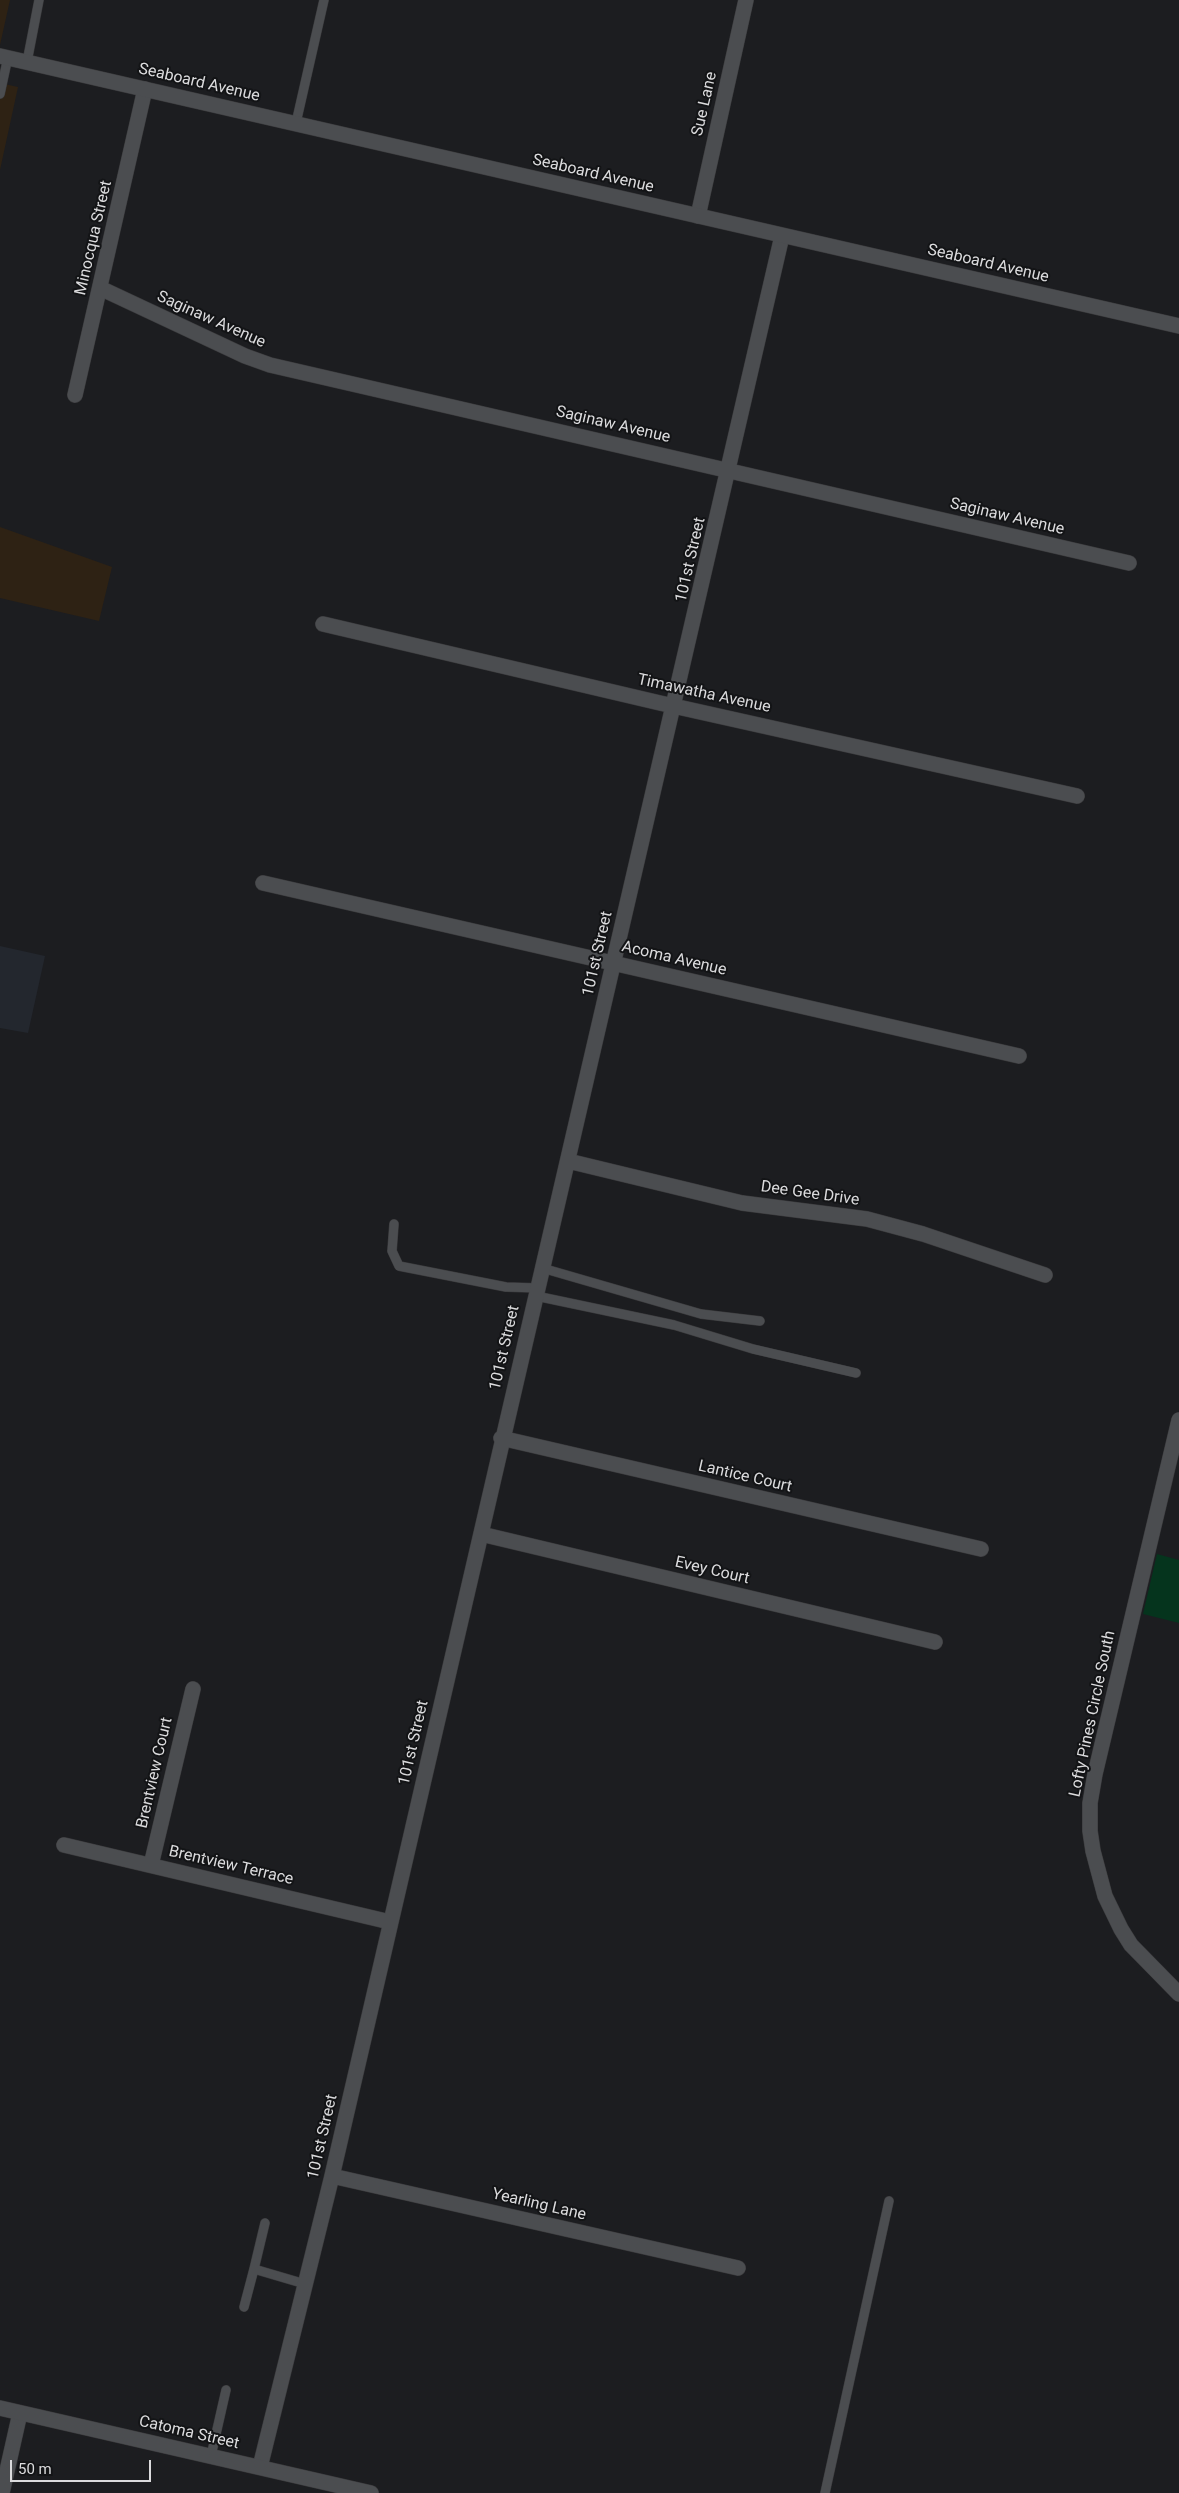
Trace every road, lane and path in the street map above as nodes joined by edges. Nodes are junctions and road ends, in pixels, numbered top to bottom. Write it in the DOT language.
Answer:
graph roads {
  1 [pos="39,0"];
  2 [pos="324,0"];
  3 [pos="746,0"];
  4 [pos="4,56"];
  5 [pos="27,62"];
  6 [pos="145,89"];
  7 [pos="0,94"];
  8 [pos="296,123"];
  9 [pos="698,216"];
  10 [pos="782,236"];
  11 [pos="100,288"];
  12 [pos="1179,326"];
  13 [pos="75,395"];
  14 [pos="729,470"];
  15 [pos="1129,563"];
  16 [pos="323,624"];
  17 [pos="675,706"];
  18 [pos="1077,796"];
  19 [pos="263,883"];
  20 [pos="613,963"];
  21 [pos="1019,1056"];
  22 [pos="568,1161"];
  23 [pos="394,1224"];
  24 [pos="542,1268"];
  25 [pos="1045,1275"];
  26 [pos="537,1292"];
  27 [pos="760,1321"];
  28 [pos="856,1373"];
  29 [pos="1179,1420"];
  30 [pos="501,1438"];
  31 [pos="480,1534"];
  32 [pos="981,1549"];
  33 [pos="935,1642"];
  34 [pos="193,1689"];
  35 [pos="64,1845"];
  36 [pos="151,1865"];
  37 [pos="390,1922"];
  38 [pos="1179,1994"];
  39 [pos="332,2176"];
  40 [pos="889,2201"];
  41 [pos="265,2223"];
  42 [pos="738,2268"];
  43 [pos="254,2269"];
  44 [pos="305,2284"];
  45 [pos="244,2307"];
  46 [pos="226,2390"];
  47 [pos="0,2408"];
  48 [pos="20,2413"];
  49 [pos="5,2452"];
  50 [pos="211,2456"];
  51 [pos="260,2467"];
  52 [pos="2,2493"];
  53 [pos="371,2493"];
  54 [pos="825,2493"];
  1 -- 5 [label="lane"];
  2 -- 8 [label="lane"];
  3 -- 9 [label="street, Sue Lane"];
  4 -- 5 [label="street, Seaboard Avenue"];
  4 -- 7 [label="lane"];
  5 -- 6 [label="street, Seaboard Avenue"];
  6 -- 8 [label="street, Seaboard Avenue"];
  6 -- 11 [label="street, Minocqua Street"];
  8 -- 9 [label="street, Seaboard Avenue"];
  9 -- 10 [label="street, Seaboard Avenue"];
  10 -- 12 [label="street, Seaboard Avenue"];
  10 -- 14 [label="street, 101st Street"];
  11 -- 13 [label="street, Minocqua Street"];
  11 -- 14 [label="street, Saginaw Avenue"];
  14 -- 15 [label="street, Saginaw Avenue"];
  14 -- 17 [label="street, 101st Street"];
  16 -- 17 [label="street, Timawatha Avenue"];
  17 -- 18 [label="street, Timawatha Avenue"];
  17 -- 20 [label="street, 101st Street"];
  19 -- 20 [label="street, Acoma Avenue"];
  20 -- 21 [label="street, Acoma Avenue"];
  20 -- 22 [label="street, 101st Street"];
  22 -- 24 [label="street, 101st Street"];
  22 -- 25 [label="street, Dee Gee Drive"];
  23 -- 26 [label="lane"];
  24 -- 26 [label="street, 101st Street"];
  24 -- 27 [label="lane"];
  26 -- 28 [label="lane"];
  26 -- 30 [label="street, 101st Street"];
  29 -- 38 [label="street, Lofty Pines Circle South"];
  30 -- 31 [label="street, 101st Street"];
  30 -- 32 [label="street, Lantice Court"];
  31 -- 33 [label="street, Evey Court"];
  31 -- 37 [label="street, 101st Street"];
  34 -- 36 [label="street, Brentview Court"];
  35 -- 36 [label="street, Brentview Terrace"];
  36 -- 37 [label="street, Brentview Terrace"];
  37 -- 39 [label="street, 101st Street"];
  39 -- 42 [label="street, Yearling Lane"];
  39 -- 44 [label="street, 101st Street"];
  40 -- 54 [label="lane"];
  41 -- 43 [label="lane"];
  43 -- 44 [label="lane"];
  43 -- 45 [label="lane"];
  44 -- 51 [label="street, 101st Street"];
  46 -- 50 [label="lane"];
  47 -- 48 [label="street, Catoma Street"];
  48 -- 49 [label="street"];
  48 -- 50 [label="street, Catoma Street"];
  49 -- 52 [label="street"];
  50 -- 51 [label="street, Catoma Street"];
  51 -- 53 [label="street, Catoma Street"];
}
